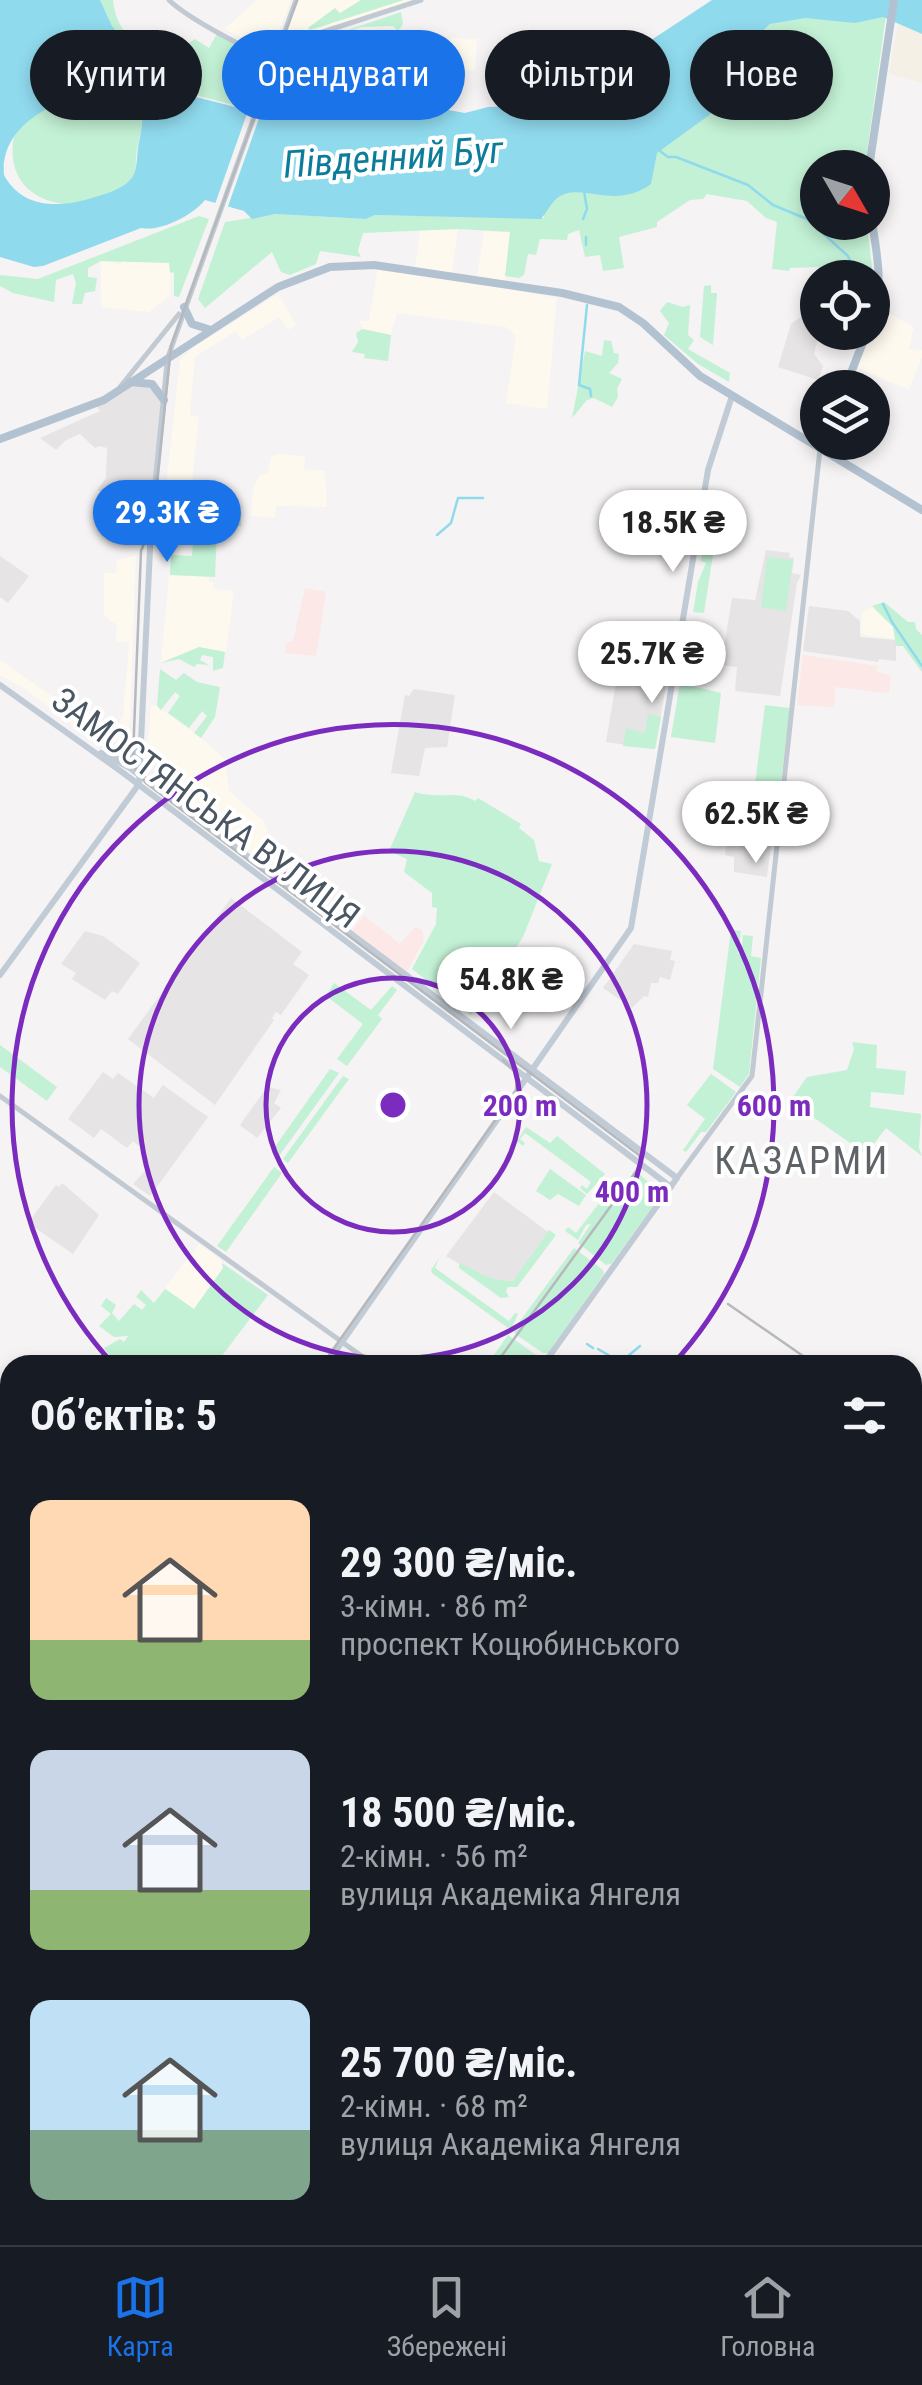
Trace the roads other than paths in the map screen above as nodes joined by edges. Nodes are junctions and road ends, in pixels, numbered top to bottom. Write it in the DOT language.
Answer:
graph roads {
  1 [pos="169,0"];
  2 [pos="296,0"];
  3 [pos="421,0"];
  4 [pos="894,0"];
  5 [pos="285,30"];
  6 [pos="326,30"];
  7 [pos="222,33"];
  8 [pos="253,120"];
  9 [pos="873,150"];
  10 [pos="184,308"];
  11 [pos="212,329"];
  12 [pos="168,357"];
  13 [pos="130,382"];
  14 [pos="114,392"];
  15 [pos="732,396"];
  16 [pos="164,400"];
  17 [pos="800,434"];
  18 [pos="0,439"];
  19 [pos="820,460"];
  20 [pos="844,460"];
  21 [pos="922,510"];
  22 [pos="0,685"];
  23 [pos="91,750"];
  24 [pos="141,751"];
  25 [pos="100,753"];
  26 [pos="125,775"];
  27 [pos="140,775"];
  28 [pos="138,787"];
  29 [pos="158,789"];
  30 [pos="130,796"];
  31 [pos="152,798"];
  32 [pos="0,975"];
  33 [pos="532,1070"];
  34 [pos="527,1079"];
  35 [pos="0,1096"];
  36 [pos="677,1178"];
  37 [pos="670,1187"];
  38 [pos="342,1342"];
  39 [pos="333,1355"];
  40 [pos="360,1355"];
  41 [pos="550,1355"];
  1 -- 7 [label="street"];
  2 -- 5 [label="street"];
  3 -- 6 [label="street"];
  4 -- 9 [label="main road"];
  8 -- 10 [label="street"];
  10 -- 11 [label="main road"];
  10 -- 12 [label="street"];
  10 -- 14 [label="street"];
  11 -- 12 [label="main road"];
  11 -- 15 [label="main road"];
  12 -- 13 [label="main road"];
  12 -- 16 [label="main road"];
  13 -- 14 [label="main road"];
  13 -- 16 [label="main road"];
  14 -- 18 [label="main road"];
  15 -- 17 [label="main road"];
  15 -- 33 [label="main road"];
  16 -- 24 [label="main road"];
  19 -- 36 [label="street"];
  20 -- 21 [label="main road"];
  22 -- 23 [label="main road, ЗАМОСТЯНСЬКА ВУЛИЦЯ"];
  23 -- 25 [label="main road, ЗАМОСТЯНСЬКА ВУЛИЦЯ"];
  23 -- 26 [label="main road, ЗАМОСТЯНСЬКА ВУЛИЦЯ"];
  24 -- 25 [label="main road"];
  24 -- 27 [label="main road"];
  24 -- 29 [label="main road"];
  25 -- 27 [label="main road, ЗАМОСТЯНСЬКА ВУЛИЦЯ"];
  26 -- 27 [label="main road"];
  26 -- 28 [label="main road, ЗАМОСТЯНСЬКА ВУЛИЦЯ"];
  26 -- 30 [label="main road"];
  27 -- 28 [label="main road"];
  27 -- 29 [label="main road, ЗАМОСТЯНСЬКА ВУЛИЦЯ"];
  28 -- 29 [label="main road"];
  28 -- 30 [label="main road"];
  28 -- 31 [label="main road, ЗАМОСТЯНСЬКА ВУЛИЦЯ"];
  29 -- 33 [label="main road, ЗАМОСТЯНСЬКА ВУЛИЦЯ"];
  30 -- 31 [label="main road"];
  30 -- 32 [label="main road"];
  31 -- 34 [label="main road, ЗАМОСТЯНСЬКА ВУЛИЦЯ"];
  33 -- 34 [label="main road"];
  33 -- 36 [label="main road, ЗАМОСТЯНСЬКА ВУЛИЦЯ"];
  34 -- 37 [label="main road, ЗАМОСТЯНСЬКА ВУЛИЦЯ"];
  34 -- 38 [label="main road"];
  35 -- 38 [label="street"];
  36 -- 37 [label="main road"];
  37 -- 41 [label="main road"];
  38 -- 39 [label="main road"];
  38 -- 40 [label="street"];
}
